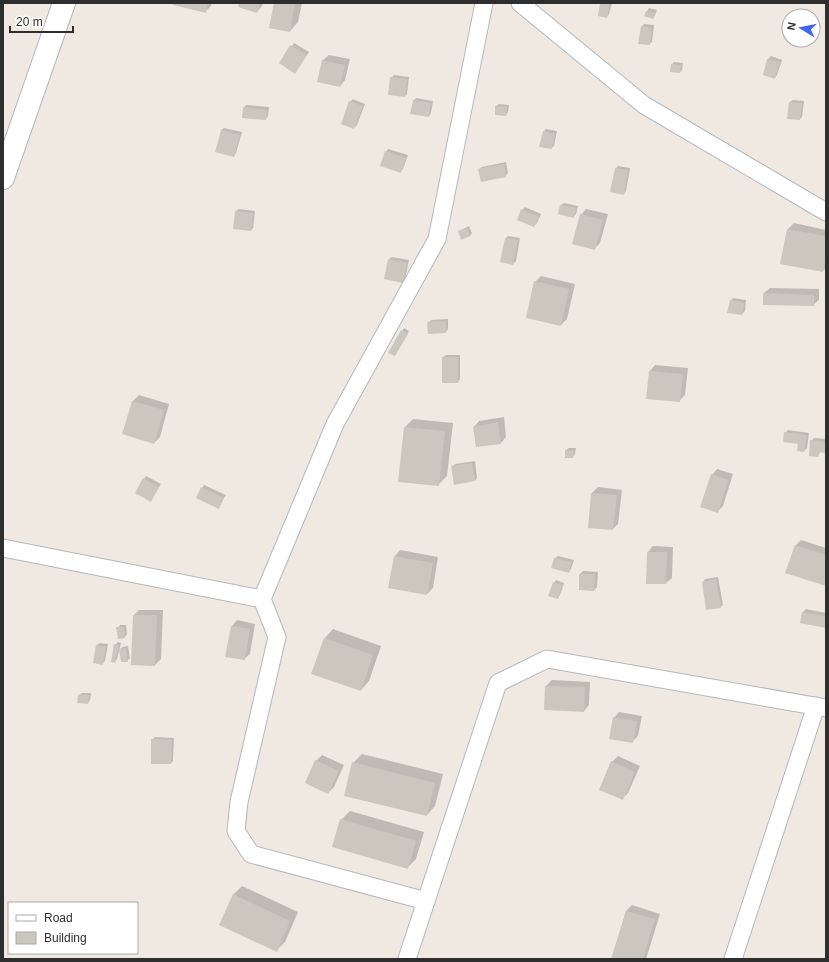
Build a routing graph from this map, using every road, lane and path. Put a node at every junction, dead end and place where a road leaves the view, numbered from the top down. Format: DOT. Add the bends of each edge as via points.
graph roads {
  1 [pos="64,3"];
  2 [pos="484,3"];
  3 [pos="520,3"];
  4 [pos="3,178"];
  5 [pos="826,212"];
  6 [pos="3,548"];
  7 [pos="262,599"];
  8 [pos="821,707"];
  9 [pos="426,901"];
  10 [pos="407,959"];
  11 [pos="733,959"];
  1 -- 4 [label="main road"];
  2 -- 7 [label="street" via="437,239 335,424"];
  3 -- 5 [label="street" via="644,105"];
  6 -- 7 [label="street"];
  7 -- 9 [label="street" via="277,637 238,802 236,831 252,854"];
  8 -- 9 [label="street" via="547,659 498,683"];
  8 -- 11 [label="street"];
  9 -- 10 [label="street"];
}
